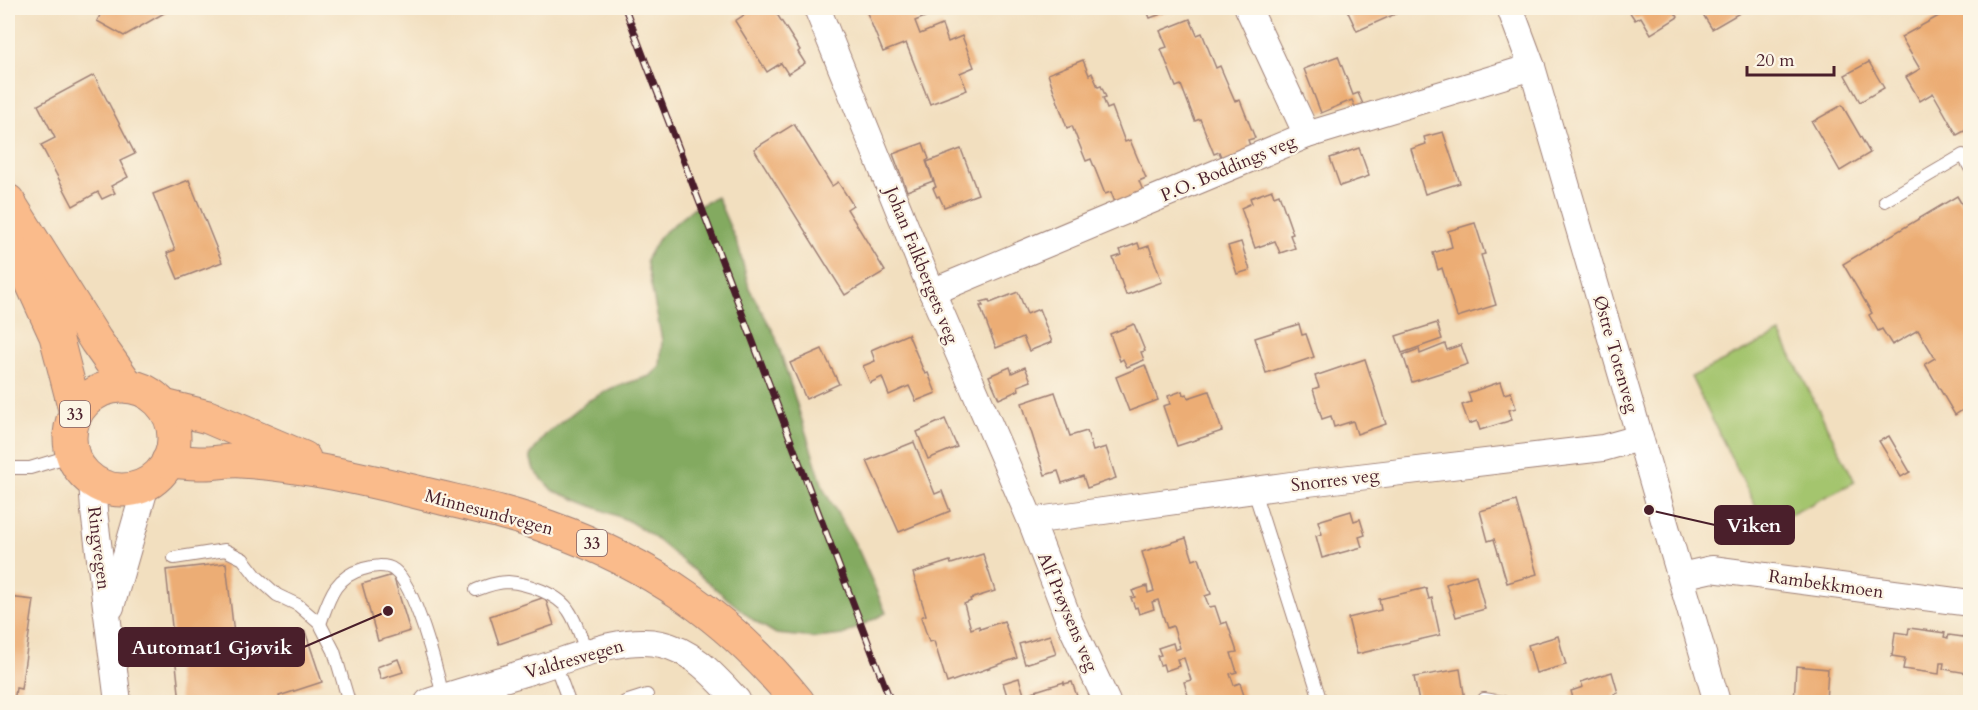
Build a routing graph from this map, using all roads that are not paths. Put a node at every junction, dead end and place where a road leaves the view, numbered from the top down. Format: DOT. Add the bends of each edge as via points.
graph roads {
  1 [pos="817,8"];
  2 [pos="1248,8"];
  3 [pos="1510,8"];
  4 [pos="1532,67"];
  5 [pos="1307,135"];
  6 [pos="1971,168"];
  7 [pos="8,201"];
  8 [pos="1885,201"];
  9 [pos="8,242"];
  10 [pos="932,292"];
  11 [pos="128,386"];
  12 [pos="164,406"];
  13 [pos="76,412"];
  14 [pos="1639,438"];
  15 [pos="168,461"];
  16 [pos="82,467"];
  17 [pos="8,468"];
  18 [pos="339,473"];
  19 [pos="146,485"];
  20 [pos="1254,491"];
  21 [pos="1031,522"];
  22 [pos="174,558"];
  23 [pos="1681,576"];
  24 [pos="476,590"];
  25 [pos="1971,603"];
  26 [pos="108,616"];
  27 [pos="320,624"];
  28 [pos="587,654"];
  29 [pos="555,664"];
  30 [pos="647,695"];
  31 [pos="1484,699"];
  32 [pos="436,700"];
  33 [pos="738,701"];
  34 [pos="117,702"];
  35 [pos="349,702"];
  36 [pos="569,702"];
  37 [pos="625,702"];
  38 [pos="798,702"];
  39 [pos="1107,702"];
  40 [pos="1321,702"];
  41 [pos="1503,702"];
  42 [pos="1717,702"];
  1 -- 10 [label="street, Johan Falkbergets veg"];
  2 -- 5 [label="street"];
  3 -- 4 [label="street, Østre Totenveg"];
  4 -- 5 [label="street, P.O. Boddings veg"];
  4 -- 14 [label="street, Østre Totenveg"];
  5 -- 10 [label="street, P.O. Boddings veg"];
  6 -- 8 [label="lane" via="1963,155"];
  7 -- 11 [label="main road"];
  9 -- 13 [label="main road, 33" via="56,336"];
  10 -- 21 [label="street, Johan Falkbergets veg"];
  11 -- 12 [label="main road, Minnesundvegen / 33" via="148,392"];
  11 -- 13 [label="main road, 33" via="98,391"];
  12 -- 15 [label="main road" via="175,436"];
  12 -- 18 [label="main road, Minnesundvegen / 33" via="208,417"];
  13 -- 16 [label="main road, 33" via="70,438"];
  14 -- 20 [label="street, Snorres veg" via="1603,448"];
  14 -- 23 [label="street, Østre Totenveg"];
  15 -- 18 [label="main road, Minnesundvegen / 33" via="240,461"];
  15 -- 19 [label="main road"];
  16 -- 17 [label="lane"];
  16 -- 19 [label="main road" via="113,489"];
  16 -- 26 [label="street, Ringvegen" via="94,511"];
  18 -- 38 [label="main road, Minnesundvegen / 33" via="546,526 632,562 709,613 744,643"];
  19 -- 26 [label="street, Ringvegen"];
  20 -- 21 [label="street, Snorres veg"];
  20 -- 40 [label="lane"];
  21 -- 39 [label="street, Alf Prøysens veg"];
  22 -- 27 [label="lane" via="225,550 243,559 277,595 298,605"];
  23 -- 25 [label="street, Rambekkmoen" via="1712,569"];
  23 -- 42 [label="street, Østre Totenveg"];
  24 -- 28 [label="lane" via="509,582 550,593 570,611"];
  26 -- 34 [label="street, Ringvegen"];
  27 -- 32 [label="lane" via="332,590 345,578 374,566 393,568 415,604 438,672"];
  27 -- 35 [label="lane" via="334,651"];
  28 -- 29 [label="street, Valdresvegen"];
  28 -- 33 [label="street, Valdresvegen" via="636,641 662,644 684,652 704,666"];
  29 -- 32 [label="street, Valdresvegen"];
  29 -- 36 [label="lane"];
  30 -- 37 [label="lane"];
  31 -- 41 [label="lane"];
}
